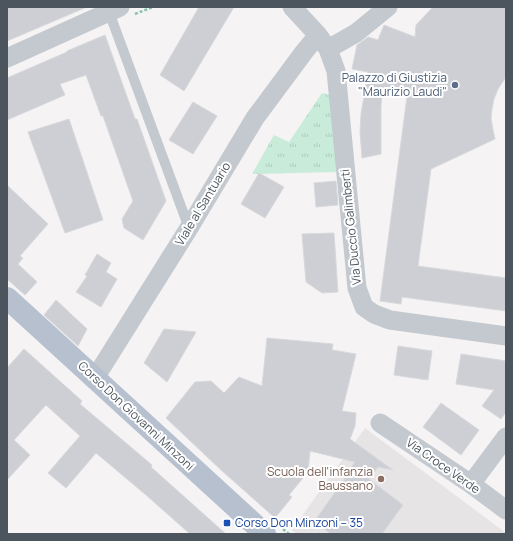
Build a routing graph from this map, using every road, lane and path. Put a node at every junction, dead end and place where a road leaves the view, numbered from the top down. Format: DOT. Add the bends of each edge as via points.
graph roads {
  1 [pos="292,7"];
  2 [pos="388,7"];
  3 [pos="114,9"];
  4 [pos="323,42"];
  5 [pos="7,58"];
  6 [pos="189,228"];
  7 [pos="7,298"];
  8 [pos="506,336"];
  9 [pos="95,378"];
  10 [pos="380,423"];
  11 [pos="506,437"];
  12 [pos="471,484"];
  13 [pos="506,510"];
  14 [pos="265,534"];
  1 -- 4 [label="street"];
  2 -- 4 [label="street" via="356,33"];
  3 -- 5 [label="street"];
  3 -- 6 [label="lane" via="171,182"];
  4 -- 6 [label="street, Viale al Santuario" via="304,52 255,118"];
  4 -- 8 [label="street, Via Duccio Galimberti" via="336,72 357,288 364,306 374,314 390,320"];
  6 -- 9 [label="street, Viale al Santuario"];
  7 -- 9 [label="main road, Corso Don Giovanni Minzoni"];
  9 -- 14 [label="main road, Corso Don Giovanni Minzoni"];
  10 -- 12 [label="street, Via Croce Verde"];
  11 -- 12 [label="street"];
  12 -- 13 [label="street, Via Croce Verde"];
}
